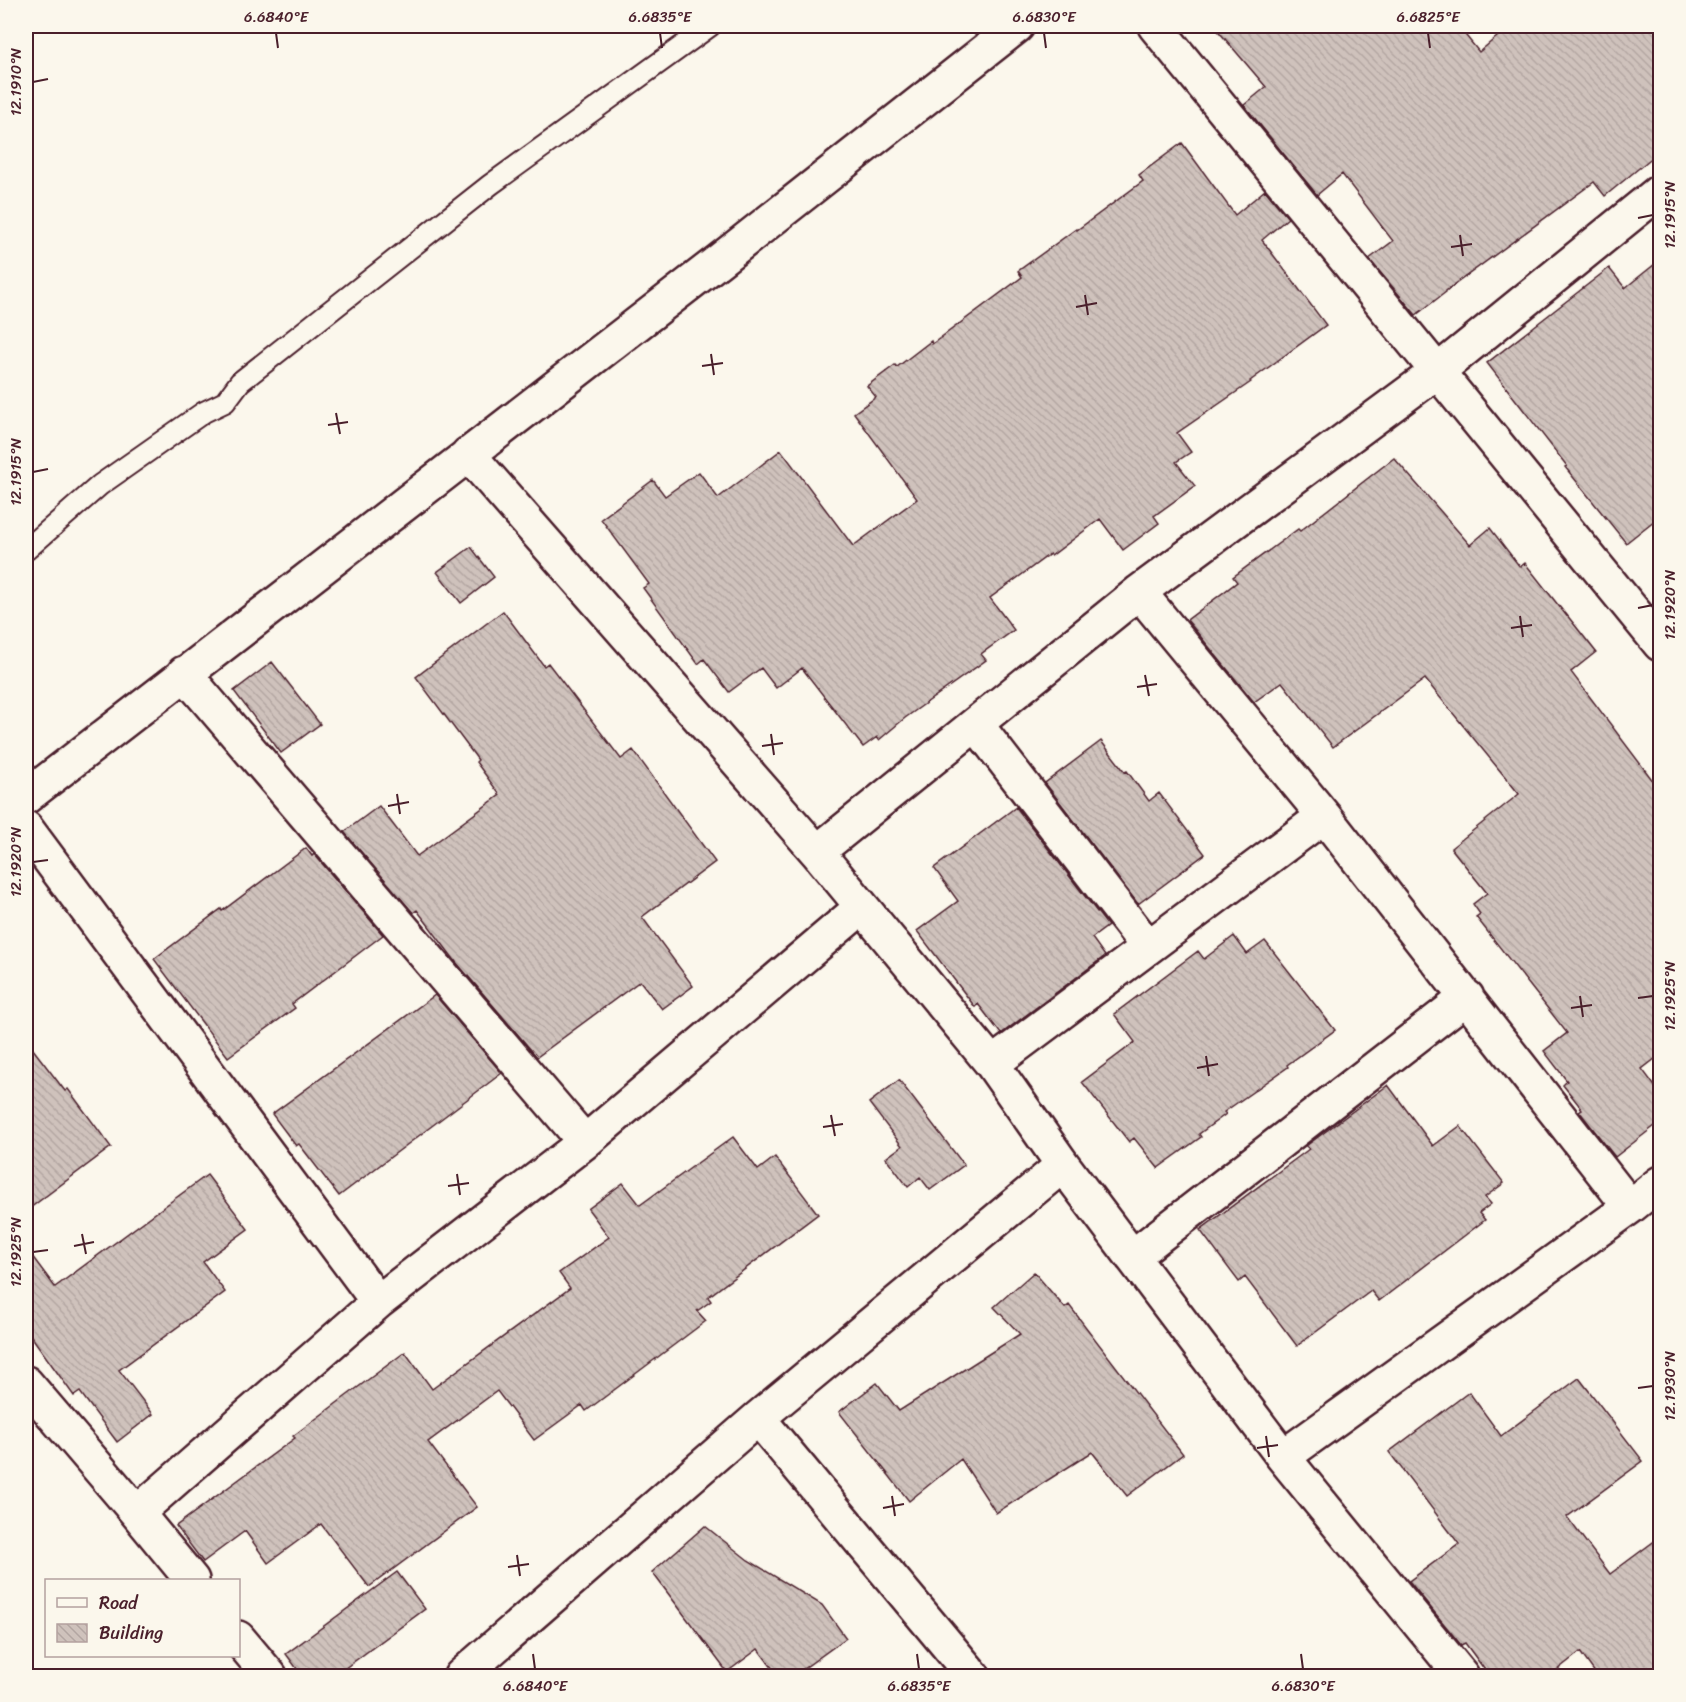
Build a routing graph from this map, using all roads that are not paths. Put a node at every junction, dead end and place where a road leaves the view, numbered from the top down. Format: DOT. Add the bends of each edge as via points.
graph roads {
  1 [pos="710,26"];
  2 [pos="1017,26"];
  3 [pos="1155,26"];
  4 [pos="1660,192"];
  5 [pos="1438,371"];
  6 [pos="468,454"];
  7 [pos="26,550"];
  8 [pos="1138,592"];
  9 [pos="1660,644"];
  10 [pos="184,673"];
  11 [pos="976,724"];
  12 [pos="26,797"];
  13 [pos="1324,816"];
  14 [pos="26,828"];
  15 [pos="816,852"];
  16 [pos="862,907"];
  17 [pos="1148,947"];
  18 [pos="1467,997"];
  19 [pos="992,1064"];
  20 [pos="585,1142"];
  21 [pos="1063,1165"];
  22 [pos="1660,1183"];
  23 [pos="1630,1207"];
  24 [pos="1132,1257"];
  25 [pos="378,1302"];
  26 [pos="26,1383"];
  27 [pos="758,1418"];
  28 [pos="1283,1457"];
  29 [pos="137,1513"];
  30 [pos="190,1579"];
  31 [pos="240,1640"];
  32 [pos="270,1677"];
  33 [pos="461,1677"];
  34 [pos="973,1677"];
  35 [pos="1462,1677"];
  1 -- 7 [label="lane" via="490,185 240,382 225,402 204,412 100,485"];
  2 -- 6 [label="street"];
  3 -- 5 [label="street"];
  4 -- 5 [label="street"];
  5 -- 8 [label="street"];
  5 -- 9 [label="street"];
  6 -- 10 [label="street"];
  6 -- 15 [label="street"];
  8 -- 11 [label="street"];
  8 -- 13 [label="street"];
  10 -- 12 [label="street"];
  10 -- 20 [label="street"];
  11 -- 15 [label="street"];
  11 -- 17 [label="street"];
  13 -- 17 [label="street"];
  13 -- 18 [label="street"];
  14 -- 25 [label="street"];
  15 -- 16 [label="street"];
  16 -- 19 [label="street"];
  16 -- 20 [label="street"];
  17 -- 19 [label="street"];
  18 -- 23 [label="street"];
  18 -- 24 [label="street"];
  19 -- 21 [label="street"];
  20 -- 25 [label="street"];
  21 -- 24 [label="street"];
  21 -- 27 [label="street"];
  22 -- 23 [label="street"];
  23 -- 28 [label="street"];
  24 -- 28 [label="street"];
  25 -- 29 [label="street"];
  26 -- 29 [label="street"];
  27 -- 33 [label="street"];
  27 -- 34 [label="street"];
  28 -- 35 [label="street"];
  29 -- 30 [label="street"];
  31 -- 32 [label="street"];
}
